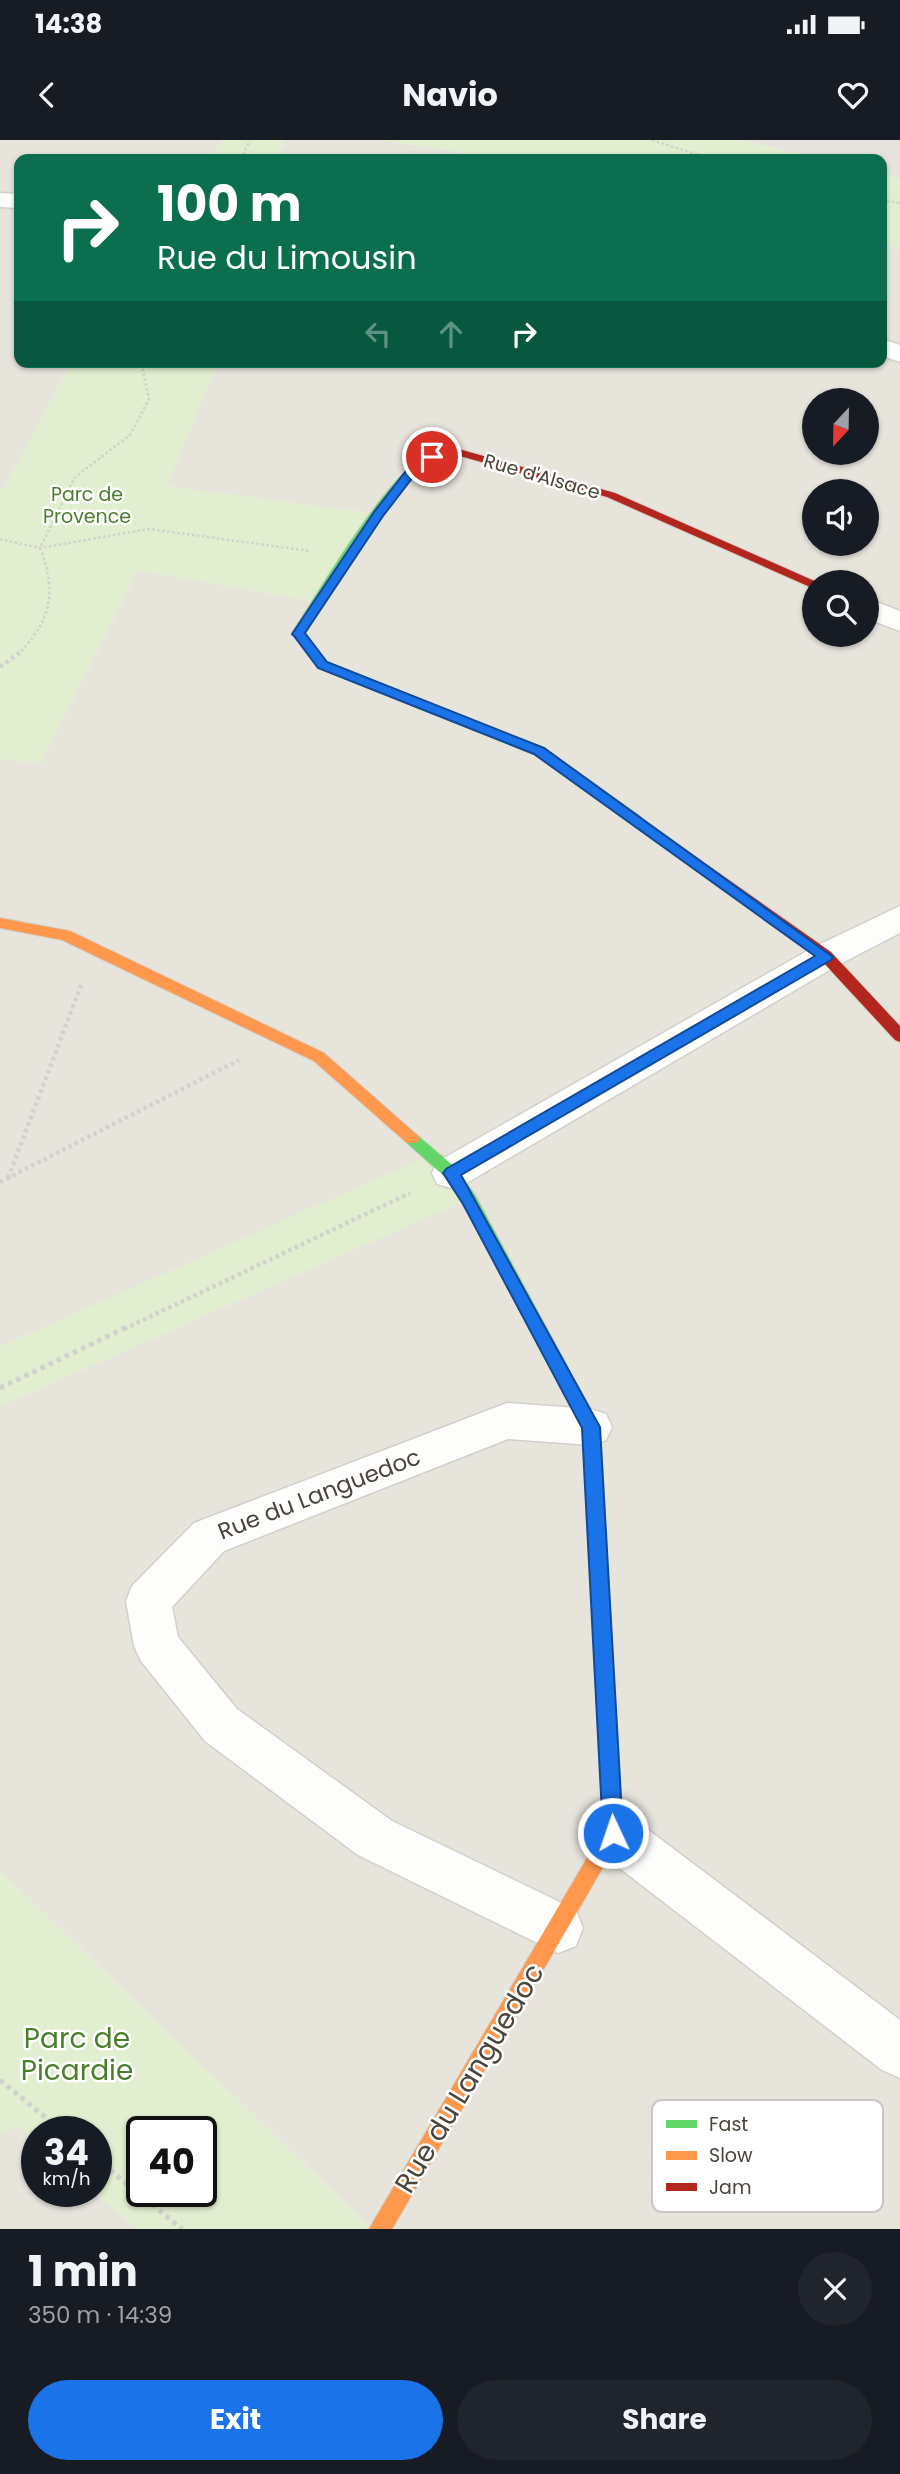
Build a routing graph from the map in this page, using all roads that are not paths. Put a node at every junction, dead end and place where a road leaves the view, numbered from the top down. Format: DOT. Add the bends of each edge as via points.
graph roads {
  1 [pos="802,579"];
  2 [pos="879,613"];
  3 [pos="900,622"];
  4 [pos="900,918"];
  5 [pos="0,923"];
  6 [pos="825,957"];
  7 [pos="900,1036"];
  8 [pos="451,1173"];
  9 [pos="591,1427"];
  10 [pos="613,1833"];
  11 [pos="558,1928"];
  12 [pos="900,2052"];
  13 [pos="380,2229"];
  1 -- 6 [label="street, Rue d'Alsace" via="611,495 448,449 416,466 298,634 323,665 539,751"];
  2 -- 3 [label="street"];
  4 -- 6 [label="street"];
  5 -- 8 [label="street" via="65,935 319,1057"];
  6 -- 7 [label="street"];
  6 -- 8 [label="street"];
  8 -- 9 [label="street"];
  9 -- 10 [label="street"];
  9 -- 11 [label="street, Rue du Languedoc" via="506,1421 209,1537 148,1601 157,1646 221,1725 375,1838"];
  10 -- 11 [label="street, Rue du Languedoc"];
  10 -- 12 [label="street"];
  11 -- 13 [label="street, Rue du Languedoc"];
}
